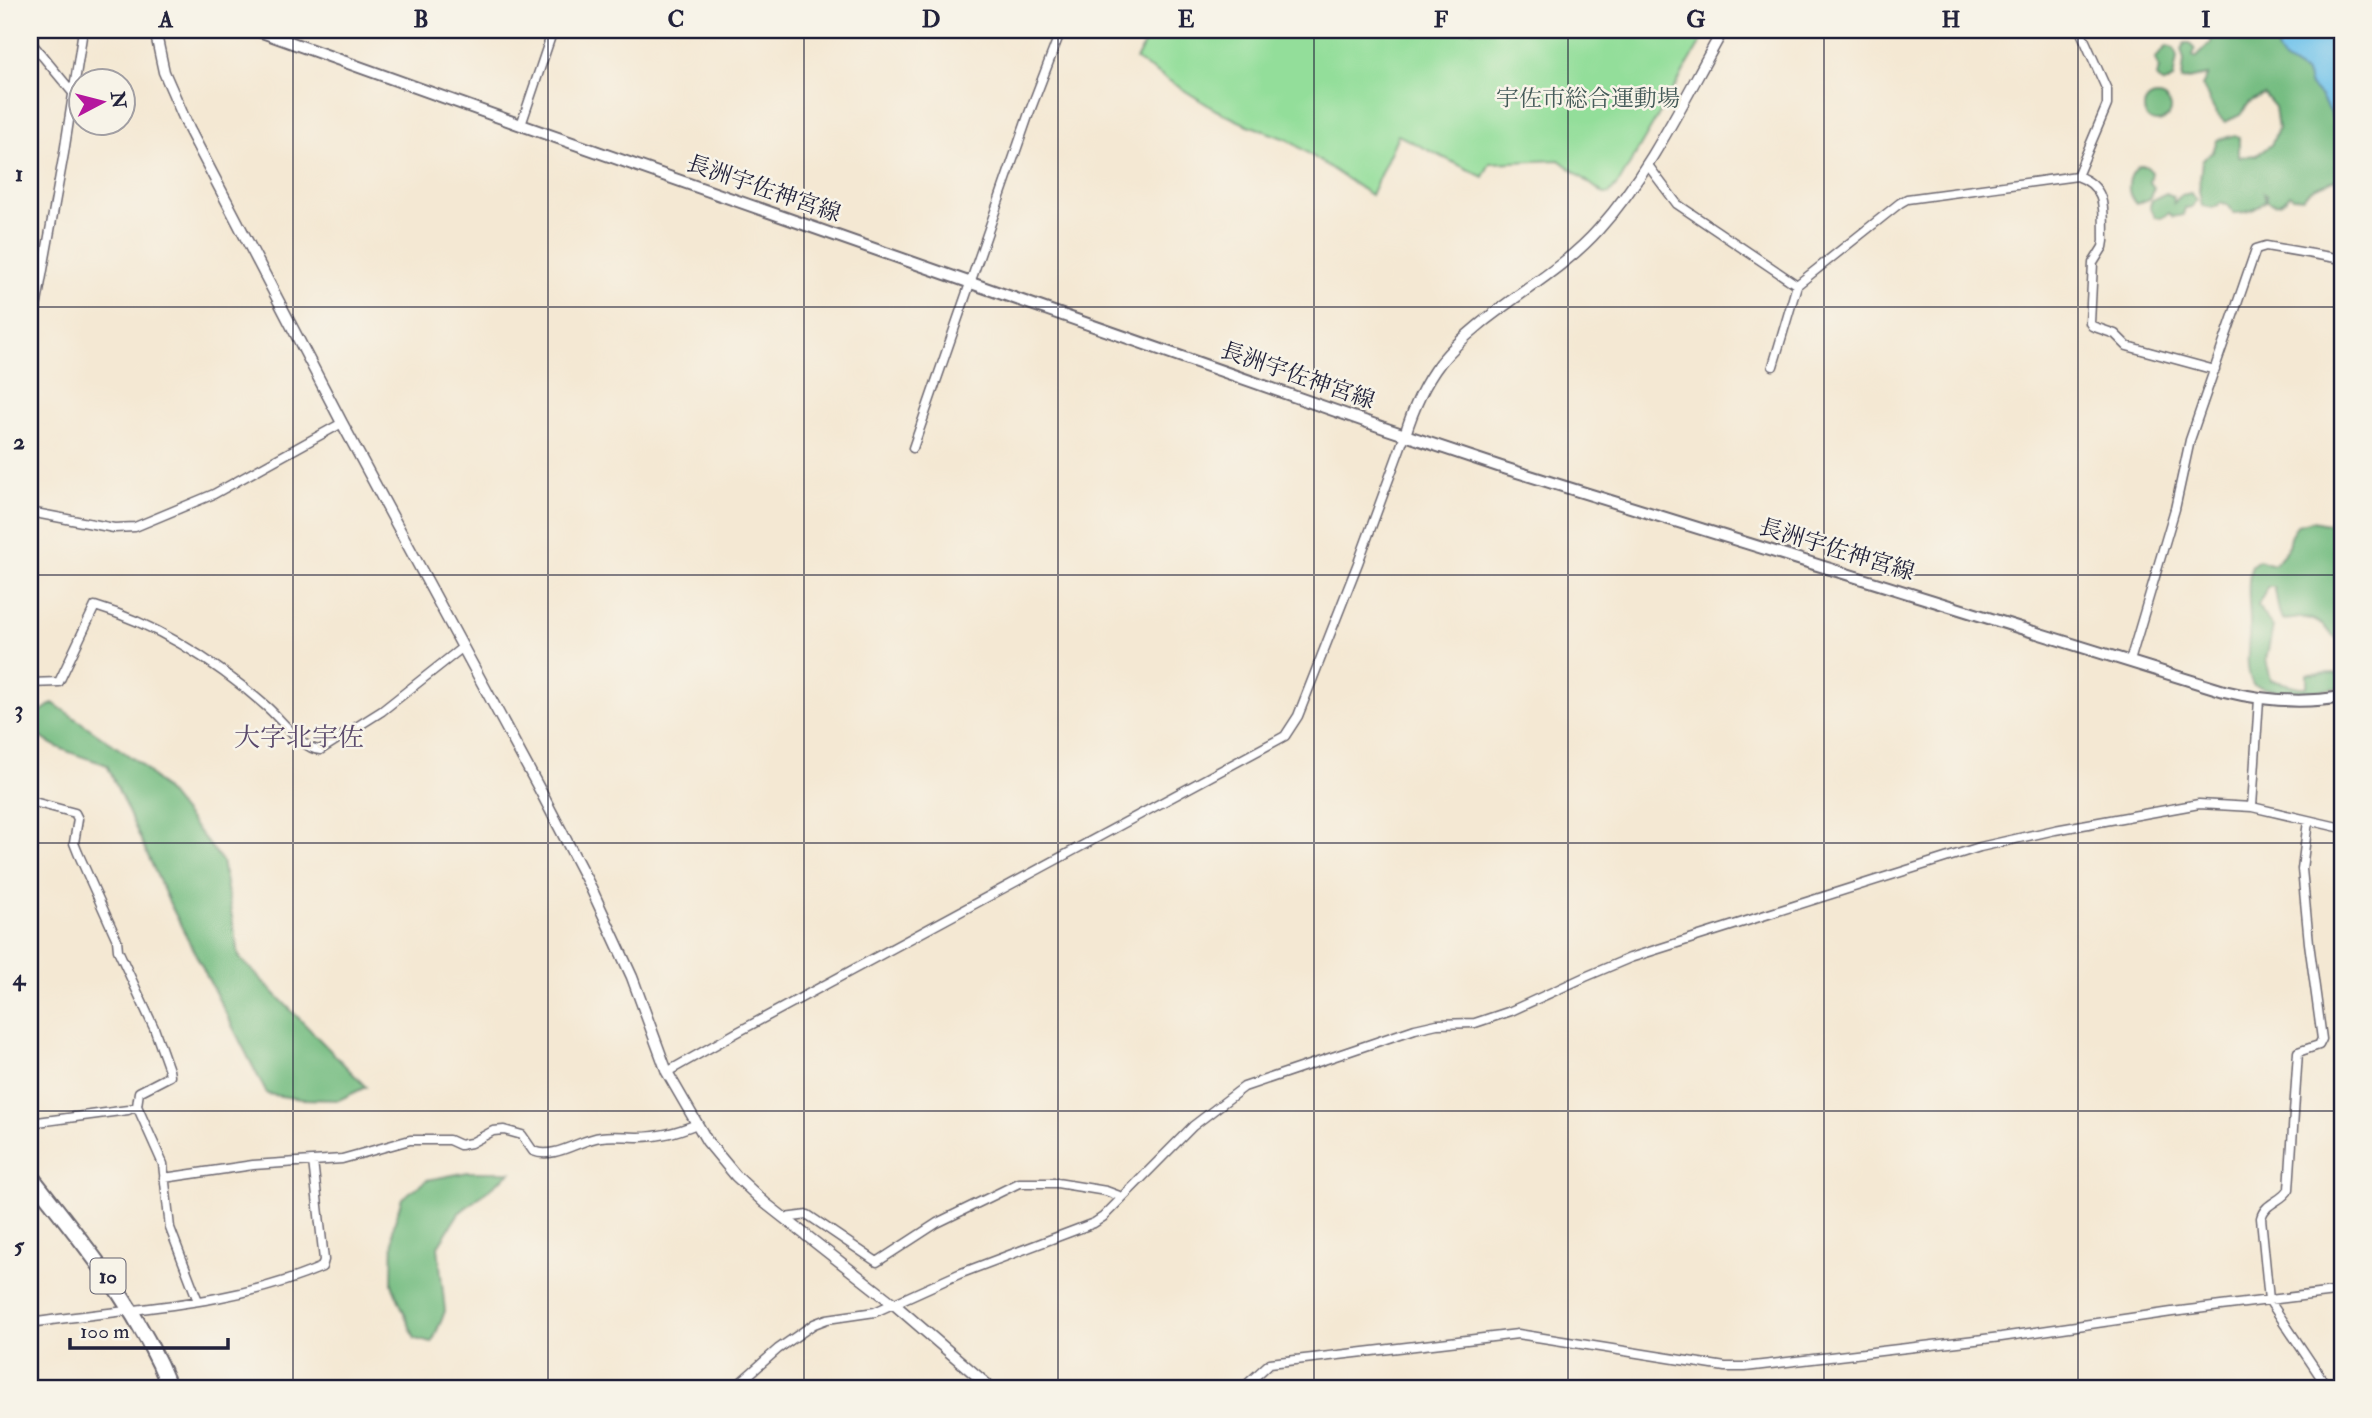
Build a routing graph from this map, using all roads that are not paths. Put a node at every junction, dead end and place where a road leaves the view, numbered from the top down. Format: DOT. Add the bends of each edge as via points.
graph roads {
  1 [pos="83,30"];
  2 [pos="155,30"];
  3 [pos="256,30"];
  4 [pos="553,30"];
  5 [pos="1061,30"];
  6 [pos="1723,30"];
  7 [pos="2080,30"];
  8 [pos="30,41"];
  9 [pos="77,66"];
  10 [pos="66,84"];
  11 [pos="521,125"];
  12 [pos="66,134"];
  13 [pos="1647,164"];
  14 [pos="2077,176"];
  15 [pos="2342,259"];
  16 [pos="971,283"];
  17 [pos="1797,285"];
  18 [pos="30,342"];
  19 [pos="1773,366"];
  20 [pos="2215,369"];
  21 [pos="342,423"];
  22 [pos="1405,435"];
  23 [pos="913,447"];
  24 [pos="30,512"];
  25 [pos="463,647"];
  26 [pos="2130,661"];
  27 [pos="30,683"];
  28 [pos="2342,697"];
  29 [pos="2259,699"];
  30 [pos="30,801"];
  31 [pos="2252,807"];
  32 [pos="2308,821"];
  33 [pos="2342,828"];
  34 [pos="667,1072"];
  35 [pos="137,1105"];
  36 [pos="30,1123"];
  37 [pos="697,1124"];
  38 [pos="313,1161"];
  39 [pos="30,1175"];
  40 [pos="164,1178"];
  41 [pos="1122,1197"];
  42 [pos="783,1218"];
  43 [pos="2342,1291"];
  44 [pos="2269,1300"];
  45 [pos="198,1301"];
  46 [pos="895,1305"];
  47 [pos="132,1311"];
  48 [pos="30,1324"];
  49 [pos="170,1388"];
  50 [pos="734,1388"];
  51 [pos="990,1388"];
  52 [pos="1242,1388"];
  53 [pos="2328,1388"];
  1 -- 9 [label="street"];
  2 -- 21 [label="street" via="174,99"];
  3 -- 11 [label="main road, 長洲宇佐神宮線"];
  4 -- 11 [label="street"];
  5 -- 16 [label="street"];
  6 -- 13 [label="street"];
  7 -- 14 [label="street" via="2108,97"];
  8 -- 10 [label="street"];
  11 -- 16 [label="main road, 長洲宇佐神宮線"];
  12 -- 18 [label="street"];
  13 -- 17 [label="street" via="1677,204"];
  13 -- 22 [label="street" via="1586,243 1449,354 1419,397"];
  14 -- 17 [label="street" via="1907,199"];
  14 -- 20 [label="street" via="2097,187 2102,200 2104,241 2092,263 2091,324 2115,334 2127,346"];
  15 -- 20 [label="street" via="2266,246 2256,249"];
  16 -- 22 [label="main road, 長洲宇佐神宮線"];
  16 -- 23 [label="street"];
  17 -- 19 [label="street"];
  20 -- 26 [label="street" via="2190,440 2175,509"];
  21 -- 24 [label="street" via="214,494 135,527 114,528"];
  21 -- 25 [label="street"];
  22 -- 26 [label="main road, 長洲宇佐神宮線"];
  22 -- 34 [label="street" via="1298,716 1285,736"];
  25 -- 27 [label="street" via="382,711 320,750 310,748 266,706 164,633 95,606 59,682"];
  25 -- 34 [label="street" via="618,942"];
  26 -- 29 [label="main road, 長洲宇佐神宮線"];
  28 -- 29 [label="main road, 長洲宇佐神宮線"];
  29 -- 31 [label="street"];
  30 -- 35 [label="street" via="75,813 74,843 154,1028 170,1076 139,1093"];
  31 -- 32 [label="street"];
  31 -- 41 [label="street" via="2188,805 1990,845 1630,958 1475,1023 1415,1029 1285,1072 1244,1087 1206,1114"];
  32 -- 33 [label="street"];
  32 -- 44 [label="street" via="2303,879 2322,1039 2319,1045 2298,1052 2289,1189 2262,1214"];
  34 -- 37 [label="street"];
  35 -- 36 [label="street"];
  35 -- 40 [label="street" via="161,1156"];
  37 -- 38 [label="street" via="674,1134 600,1137 543,1153 533,1151 522,1135 504,1130 471,1143 410,1140 342,1159"];
  37 -- 42 [label="street" via="736,1176"];
  38 -- 40 [label="street"];
  38 -- 45 [label="street" via="322,1267 274,1285"];
  39 -- 47 [label="highway, 10"];
  40 -- 45 [label="street" via="170,1228"];
  41 -- 42 [label="street" via="1057,1183 1020,1184 960,1210 877,1262 808,1215"];
  41 -- 46 [label="street" via="1087,1227 959,1274"];
  42 -- 46 [label="street"];
  43 -- 44 [label="street"];
  44 -- 52 [label="street" via="1745,1367 1518,1334 1270,1363"];
  44 -- 53 [label="street"];
  45 -- 47 [label="street"];
  46 -- 50 [label="street" via="827,1319 801,1330"];
  46 -- 51 [label="street"];
  47 -- 48 [label="street"];
  47 -- 49 [label="highway, 10"];
}
